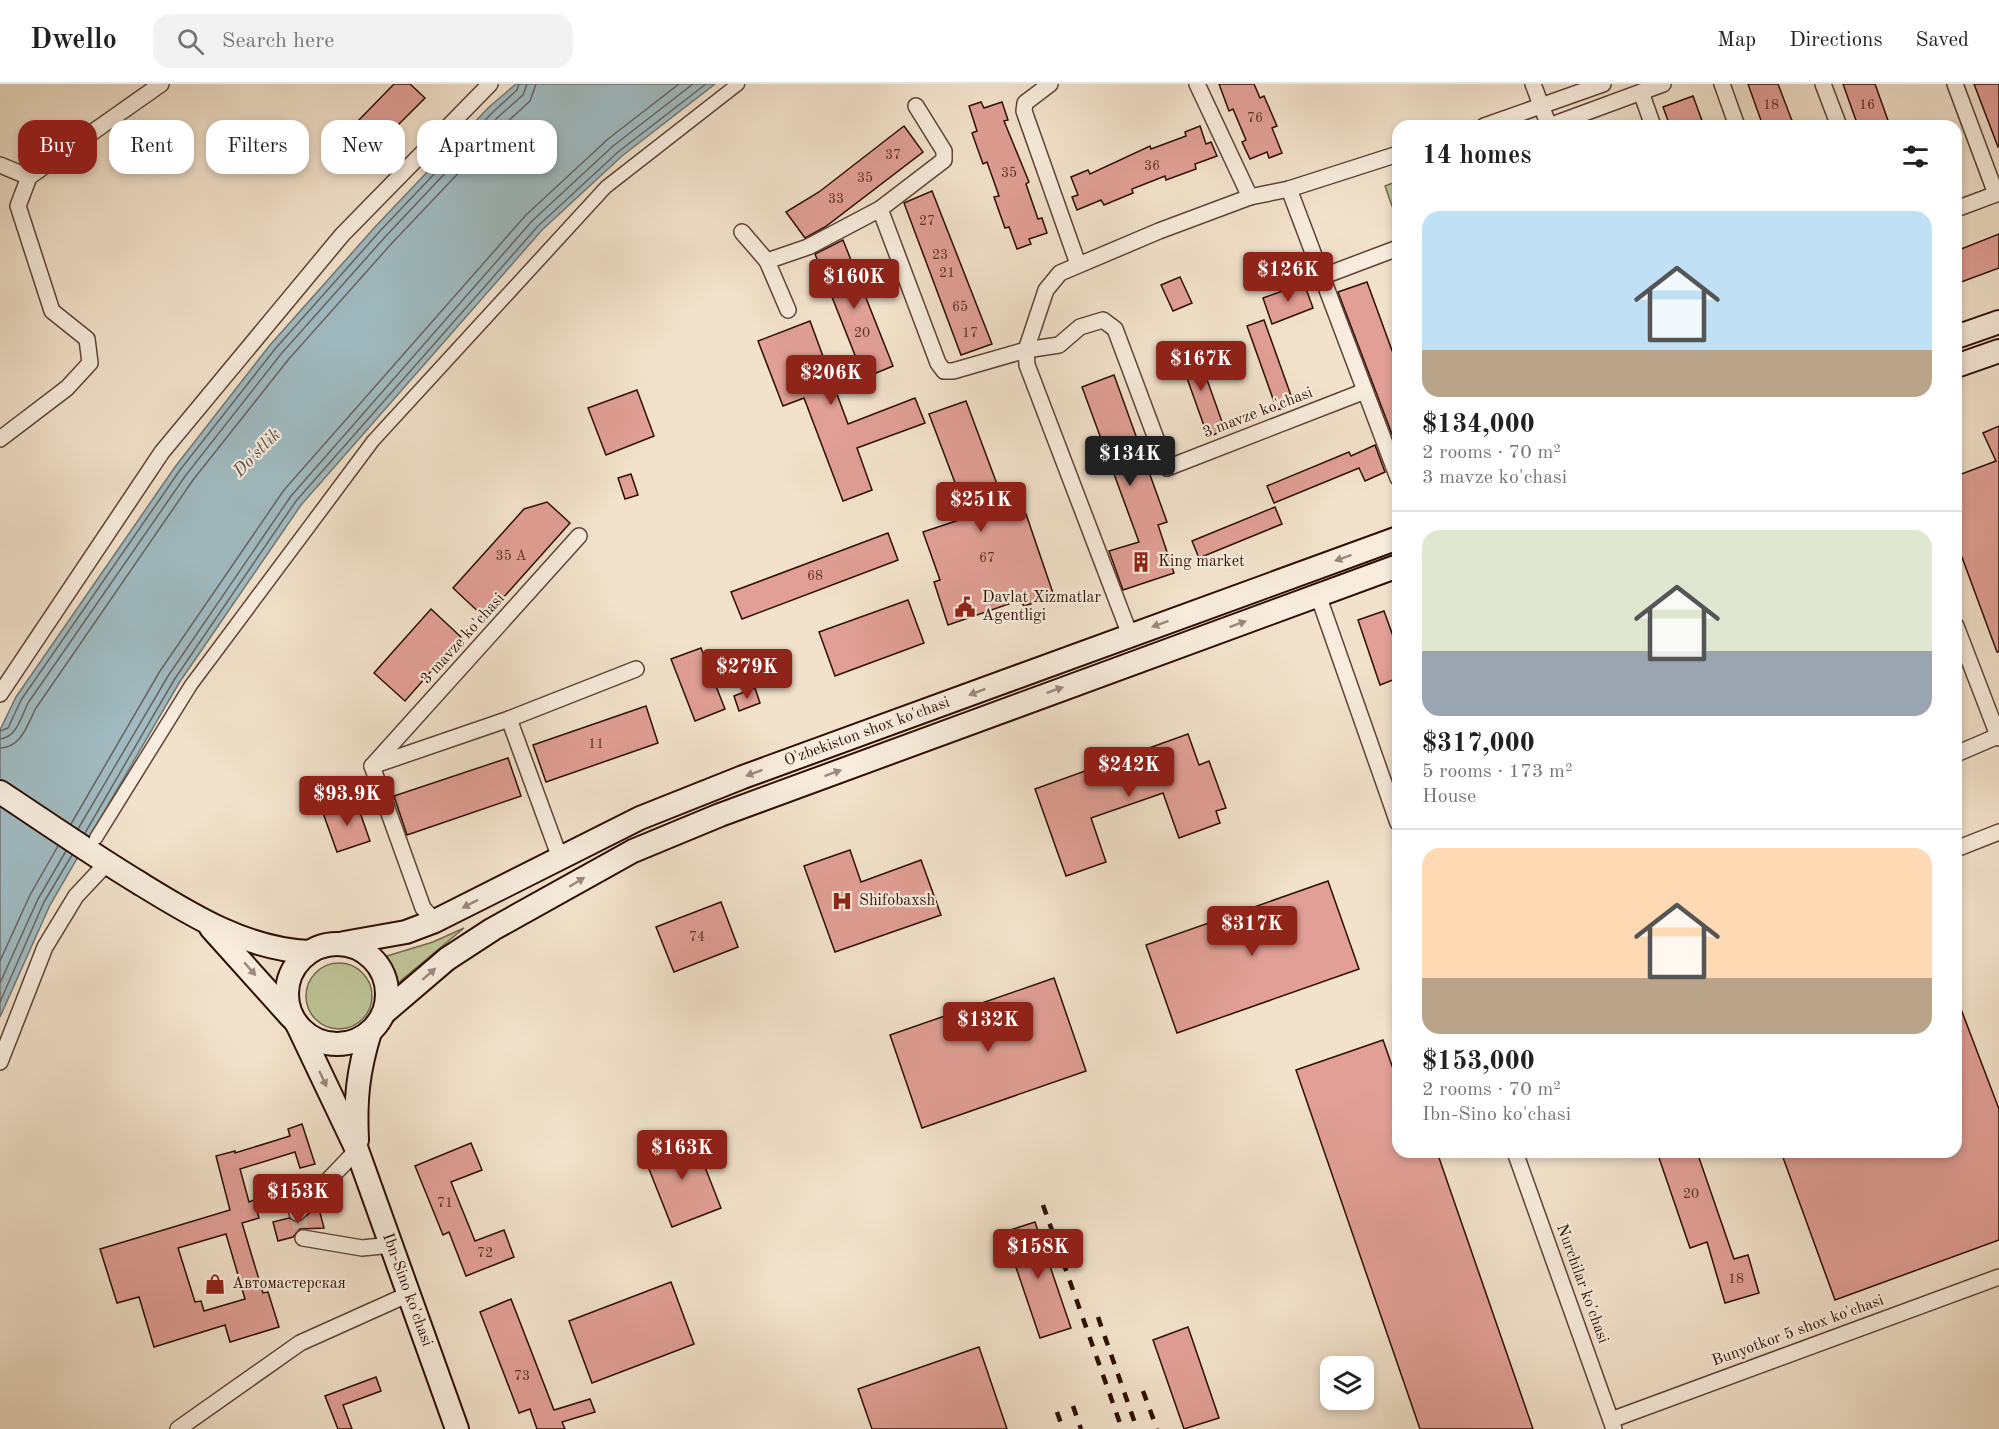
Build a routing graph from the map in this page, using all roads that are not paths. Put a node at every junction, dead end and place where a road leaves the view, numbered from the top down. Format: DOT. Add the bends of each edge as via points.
graph roads {
  1 [pos="161,84"];
  2 [pos="490,84"];
  3 [pos="738,84"];
  4 [pos="1050,84"];
  5 [pos="1197,84"];
  6 [pos="1533,84"];
  7 [pos="1603,84"];
  8 [pos="1663,84"];
  9 [pos="1722,84"];
  10 [pos="1823,84"];
  11 [pos="1955,84"];
  12 [pos="1641,92"];
  13 [pos="916,105"];
  14 [pos="1542,107"];
  15 [pos="1502,120"];
  16 [pos="1547,120"];
  17 [pos="1565,120"];
  18 [pos="1651,120"];
  19 [pos="1735,120"];
  20 [pos="1837,120"];
  21 [pos="1392,156"];
  22 [pos="0,165"];
  23 [pos="28,177"];
  24 [pos="1289,189"];
  25 [pos="1997,194"];
  26 [pos="1250,197"];
  27 [pos="1962,207"];
  28 [pos="880,209"];
  29 [pos="742,232"];
  30 [pos="1392,250"];
  31 [pos="767,261"];
  32 [pos="1078,264"];
  33 [pos="1321,277"];
  34 [pos="788,310"];
  35 [pos="1999,322"];
  36 [pos="1962,335"];
  37 [pos="1026,350"];
  38 [pos="1999,351"];
  39 [pos="1962,364"];
  40 [pos="1365,391"];
  41 [pos="0,439"];
  42 [pos="1392,462"];
  43 [pos="579,536"];
  44 [pos="1392,540"];
  45 [pos="1392,568"];
  46 [pos="1318,595"];
  47 [pos="1130,635"];
  48 [pos="1962,641"];
  49 [pos="636,669"];
  50 [pos="0,694"];
  51 [pos="509,719"];
  52 [pos="1999,737"];
  53 [pos="1962,752"];
  54 [pos="372,766"];
  55 [pos="0,792"];
  56 [pos="1392,806"];
  57 [pos="1999,832"];
  58 [pos="1962,847"];
  59 [pos="101,853"];
  60 [pos="560,858"];
  61 [pos="435,921"];
  62 [pos="210,926"];
  63 [pos="344,943"];
  64 [pos="309,952"];
  65 [pos="384,1012"];
  66 [pos="296,1022"];
  67 [pos="370,1032"];
  68 [pos="0,1062"];
  69 [pos="357,1150"];
  70 [pos="1517,1158"];
  71 [pos="297,1212"];
  72 [pos="303,1238"];
  73 [pos="392,1245"];
  74 [pos="1999,1277"];
  75 [pos="409,1294"];
  76 [pos="1613,1424"];
  77 [pos="178,1429"];
  78 [pos="457,1429"];
  1 -- 23 [label="street"];
  2 -- 50 [label="street" via="342,235 162,452"];
  3 -- 59 [label="street" via="606,187 373,441 192,685"];
  4 -- 32 [label="street" via="1025,103 1024,111"];
  5 -- 26 [label="street"];
  6 -- 14 [label="street"];
  7 -- 14 [label="street"];
  8 -- 12 [label="street"];
  9 -- 19 [label="street"];
  10 -- 20 [label="street"];
  11 -- 25 [label="street"];
  12 -- 17 [label="street"];
  12 -- 18 [label="street"];
  13 -- 28 [label="street" via="944,152 944,160"];
  14 -- 15 [label="street"];
  14 -- 16 [label="street"];
  21 -- 24 [label="street"];
  22 -- 23 [label="street"];
  23 -- 41 [label="street" via="18,206 52,311 87,339 90,363 67,388"];
  24 -- 26 [label="street"];
  24 -- 33 [label="street"];
  25 -- 27 [label="street"];
  26 -- 32 [label="street"];
  28 -- 31 [label="street" via="808,247"];
  28 -- 37 [label="street, 3 mavze ko'chasi" via="940,368 953,371"];
  29 -- 31 [label="street"];
  30 -- 33 [label="street"];
  31 -- 34 [label="street"];
  32 -- 37 [label="street" via="1050,283"];
  33 -- 40 [label="street"];
  35 -- 36 [label="main road"];
  37 -- 40 [label="street, 3 mavze ko'chasi" via="1059,345 1080,327 1103,320 1115,329 1167,468"];
  37 -- 47 [label="street" via="1029,373"];
  38 -- 39 [label="main road"];
  40 -- 42 [label="street"];
  43 -- 54 [label="street, 3 mavze ko'chasi"];
  44 -- 47 [label="main road, O'zbekiston shox ko'chasi, one-way"];
  45 -- 46 [label="main road, O'zbekiston shox ko'chasi"];
  46 -- 56 [label="street"];
  65 -- 46 [label="main road, O'zbekiston shox ko'chasi, one-way" via="447,958 633,851 720,815"];
  47 -- 60 [label="main road, O'zbekiston shox ko'chasi, one-way" via="743,777 640,818"];
  48 -- 52 [label="street"];
  49 -- 51 [label="street"];
  51 -- 54 [label="street"];
  51 -- 60 [label="street"];
  52 -- 53 [label="street"];
  54 -- 61 [label="street" via="423,908"];
  55 -- 59 [label="main road"];
  57 -- 58 [label="street"];
  59 -- 62 [label="main road"];
  59 -- 68 [label="street" via="45,947"];
  60 -- 61 [label="main road, O'zbekiston shox ko'chasi, one-way"];
  61 -- 63 [label="main road, O'zbekiston shox ko'chasi" via="406,932"];
  62 -- 64 [label="main road" via="271,946"];
  62 -- 66 [label="main road, one-way"];
  63 -- 64 [label="main road" via="326,944"];
  63 -- 65 [label="main road" via="361,949 376,961 385,976 388,994"];
  64 -- 66 [label="main road" via="296,965 288,982 287,1001"];
  65 -- 67 [label="main road"];
  66 -- 67 [label="main road" via="310,1036 333,1044 357,1040"];
  66 -- 69 [label="main road, one-way"];
  67 -- 69 [label="main road" via="355,1098"];
  69 -- 71 [label="street"];
  69 -- 73 [label="main road, Ibn-Sino ko'chasi"];
  70 -- 76 [label="street, Nurchilar ko'chasi"];
  72 -- 73 [label="street" via="362,1248"];
  73 -- 75 [label="main road, Ibn-Sino ko'chasi"];
  74 -- 76 [label="street, Bunyotkor 5 shox ko'chasi"];
  75 -- 77 [label="street" via="300,1343"];
  75 -- 78 [label="main road, Ibn-Sino ko'chasi"];
}
